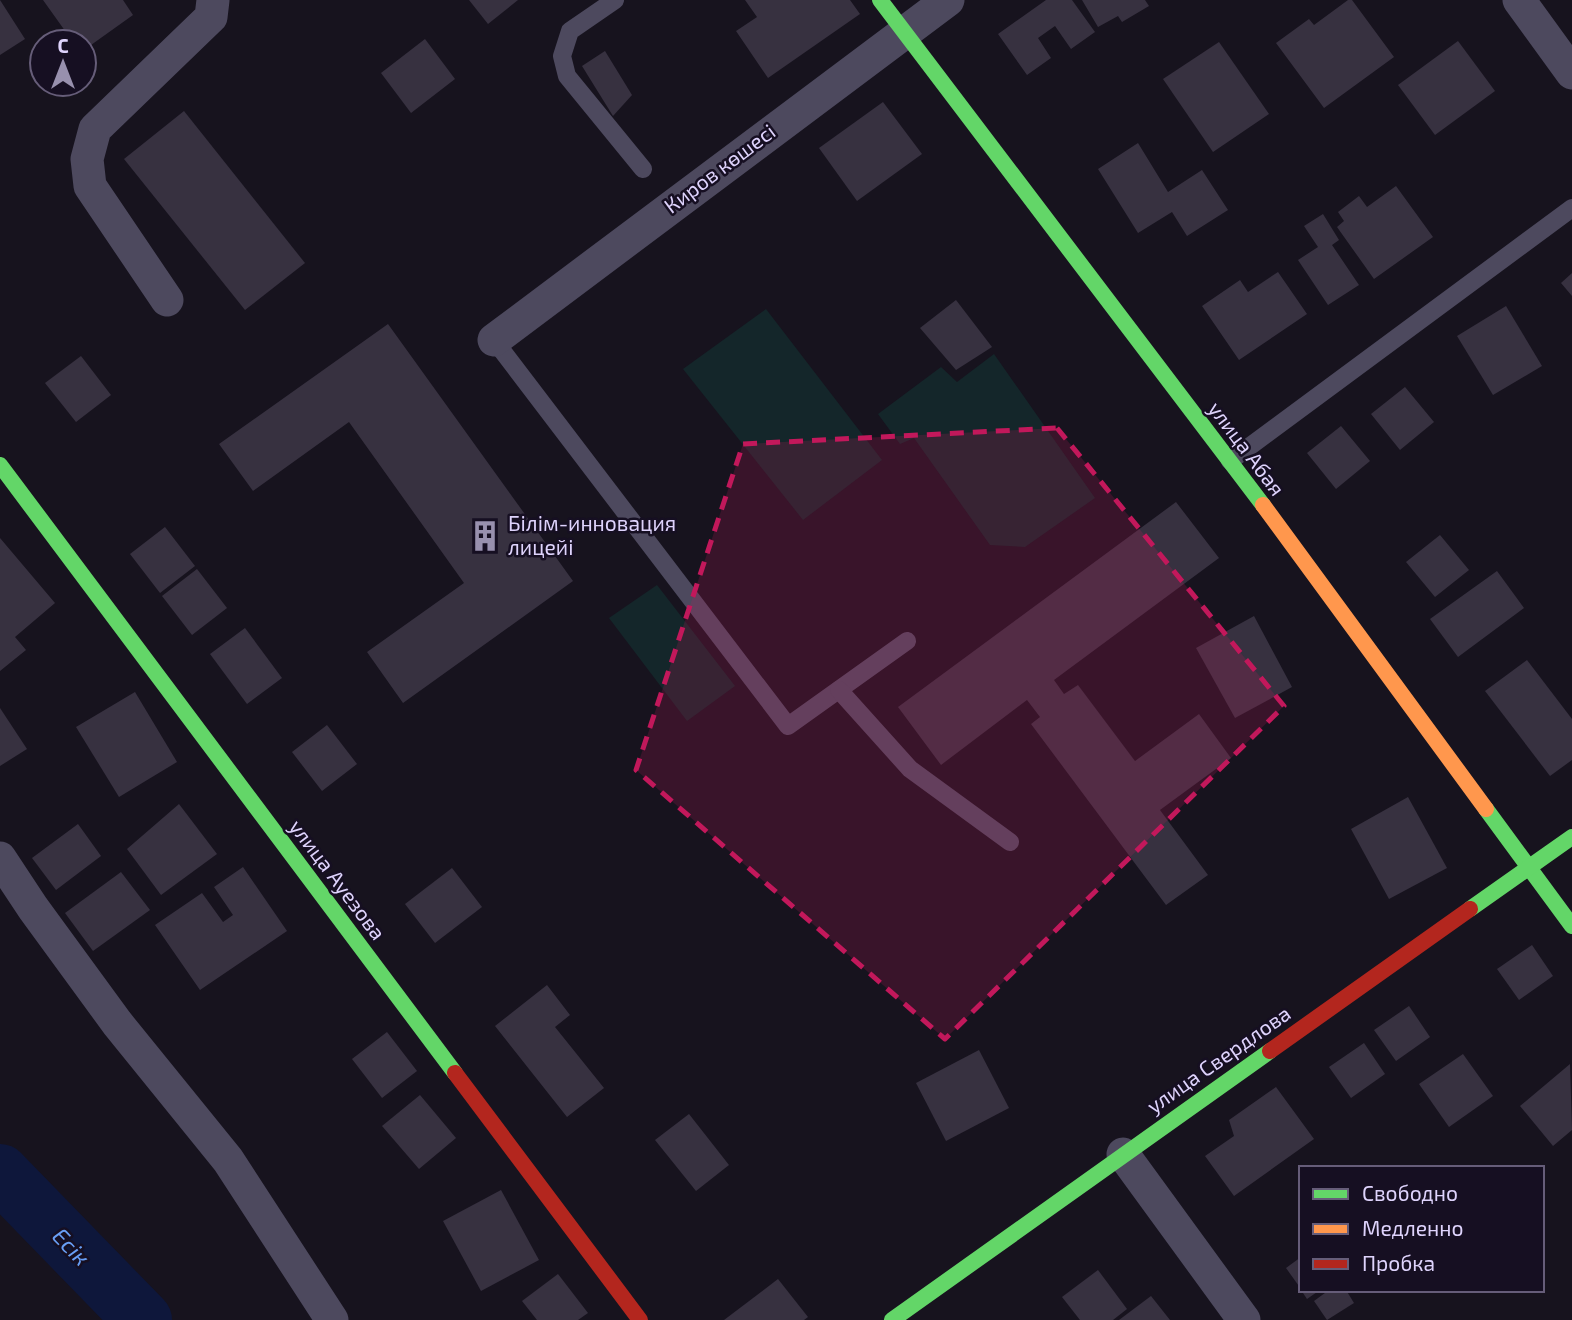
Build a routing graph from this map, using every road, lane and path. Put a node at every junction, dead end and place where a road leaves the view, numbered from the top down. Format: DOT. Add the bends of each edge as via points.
graph roads {
  1 [pos="213,0"];
  2 [pos="615,0"];
  3 [pos="880,0"];
  4 [pos="948,0"];
  5 [pos="1519,0"];
  6 [pos="903,31"];
  7 [pos="1572,73"];
  8 [pos="643,169"];
  9 [pos="1572,208"];
  10 [pos="167,300"];
  11 [pos="494,340"];
  12 [pos="1230,461"];
  13 [pos="0,465"];
  14 [pos="907,641"];
  15 [pos="839,690"];
  16 [pos="1572,837"];
  17 [pos="1010,842"];
  18 [pos="0,858"];
  19 [pos="1528,867"];
  20 [pos="1572,926"];
  21 [pos="1123,1154"];
  22 [pos="332,1320"];
  23 [pos="639,1320"];
  24 [pos="892,1320"];
  25 [pos="1244,1320"];
  1 -- 10 [label="street" via="211,17 95,129 87,159 90,186"];
  2 -- 8 [label="lane" via="570,31 562,56 567,76"];
  3 -- 6 [label="street, улица Абая"];
  4 -- 6 [label="street, Киров көшесі"];
  5 -- 7 [label="street"];
  6 -- 11 [label="street, Киров көшесі"];
  6 -- 12 [label="street, улица Абая"];
  9 -- 12 [label="lane"];
  11 -- 15 [label="lane" via="788,726"];
  12 -- 19 [label="street, улица Абая"];
  13 -- 23 [label="street, улица Ауезова"];
  14 -- 15 [label="lane"];
  15 -- 17 [label="lane" via="910,769"];
  16 -- 19 [label="street, улица Свердлова"];
  18 -- 22 [label="street" via="117,1023 228,1160"];
  19 -- 20 [label="street, улица Абая"];
  19 -- 21 [label="street, улица Свердлова"];
  21 -- 24 [label="street, улица Свердлова"];
  21 -- 25 [label="street"];
}
